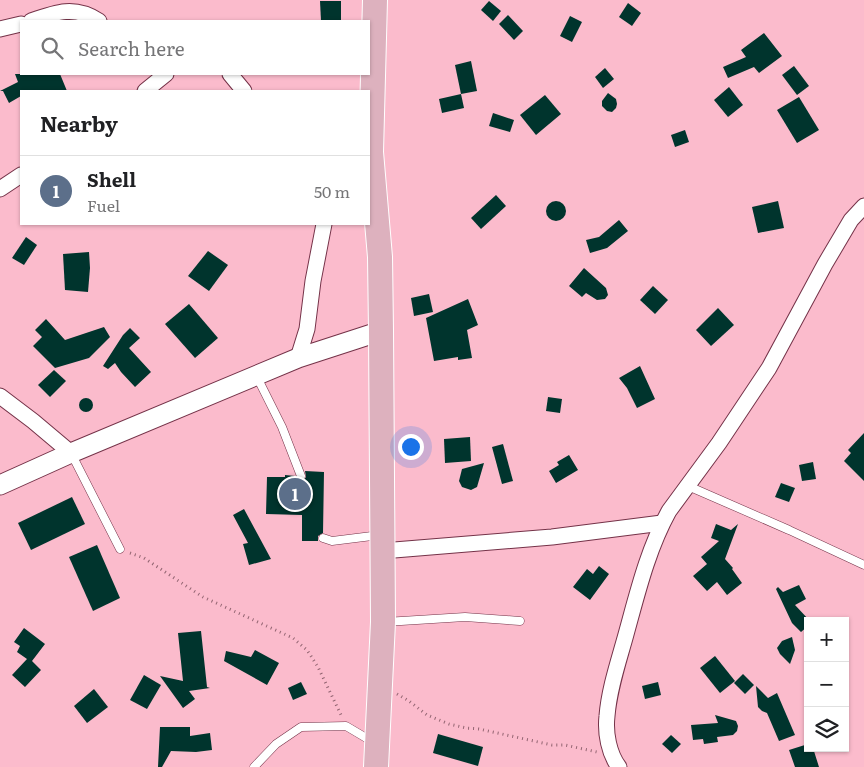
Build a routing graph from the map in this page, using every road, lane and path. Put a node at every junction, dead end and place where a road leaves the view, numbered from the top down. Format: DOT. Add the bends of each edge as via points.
graph roads {
  1 [pos="64,0"];
  2 [pos="375,0"];
  3 [pos="76,11"];
  4 [pos="34,20"];
  5 [pos="97,20"];
  6 [pos="20,24"];
  7 [pos="0,29"];
  8 [pos="165,75"];
  9 [pos="231,75"];
  10 [pos="146,90"];
  11 [pos="243,90"];
  12 [pos="370,152"];
  13 [pos="20,176"];
  14 [pos="0,189"];
  15 [pos="864,206"];
  16 [pos="324,225"];
  17 [pos="382,331"];
  18 [pos="298,358"];
  19 [pos="256,375"];
  20 [pos="0,396"];
  21 [pos="71,453"];
  22 [pos="301,476"];
  23 [pos="0,485"];
  24 [pos="688,486"];
  25 [pos="662,523"];
  26 [pos="323,538"];
  27 [pos="382,543"];
  28 [pos="120,549"];
  29 [pos="864,565"];
  30 [pos="520,620"];
  31 [pos="383,622"];
  32 [pos="379,684"];
  33 [pos="346,726"];
  34 [pos="376,756"];
  35 [pos="616,761"];
  36 [pos="254,767"];
  1 -- 3 [label="street"];
  2 -- 12 [label="main road"];
  3 -- 4 [label="street"];
  3 -- 5 [label="street"];
  6 -- 7 [label="street"];
  8 -- 10 [label="street"];
  9 -- 11 [label="street"];
  12 -- 17 [label="main road" via="380,257"];
  13 -- 14 [label="street"];
  15 -- 24 [label="street" via="851,220 825,264 769,368"];
  16 -- 18 [label="street" via="307,329"];
  17 -- 18 [label="street"];
  17 -- 27 [label="main road"];
  18 -- 19 [label="street"];
  19 -- 21 [label="street"];
  19 -- 22 [label="lane" via="282,427"];
  20 -- 21 [label="street"];
  21 -- 23 [label="street"];
  21 -- 28 [label="lane"];
  24 -- 25 [label="street"];
  24 -- 29 [label="lane"];
  25 -- 27 [label="street" via="552,537"];
  25 -- 35 [label="street" via="647,558 611,690 607,717"];
  26 -- 27 [label="lane"];
  27 -- 31 [label="main road"];
  28 -- 33 [label="path" via="144,558 202,597 292,638 307,650 318,667"];
  30 -- 31 [label="lane" via="465,616"];
  31 -- 32 [label="main road"];
  32 -- 34 [label="main road"];
  32 -- 35 [label="path" via="427,715 449,724 584,749"];
  33 -- 34 [label="lane"];
  33 -- 36 [label="lane" via="301,727 276,744"];
}
